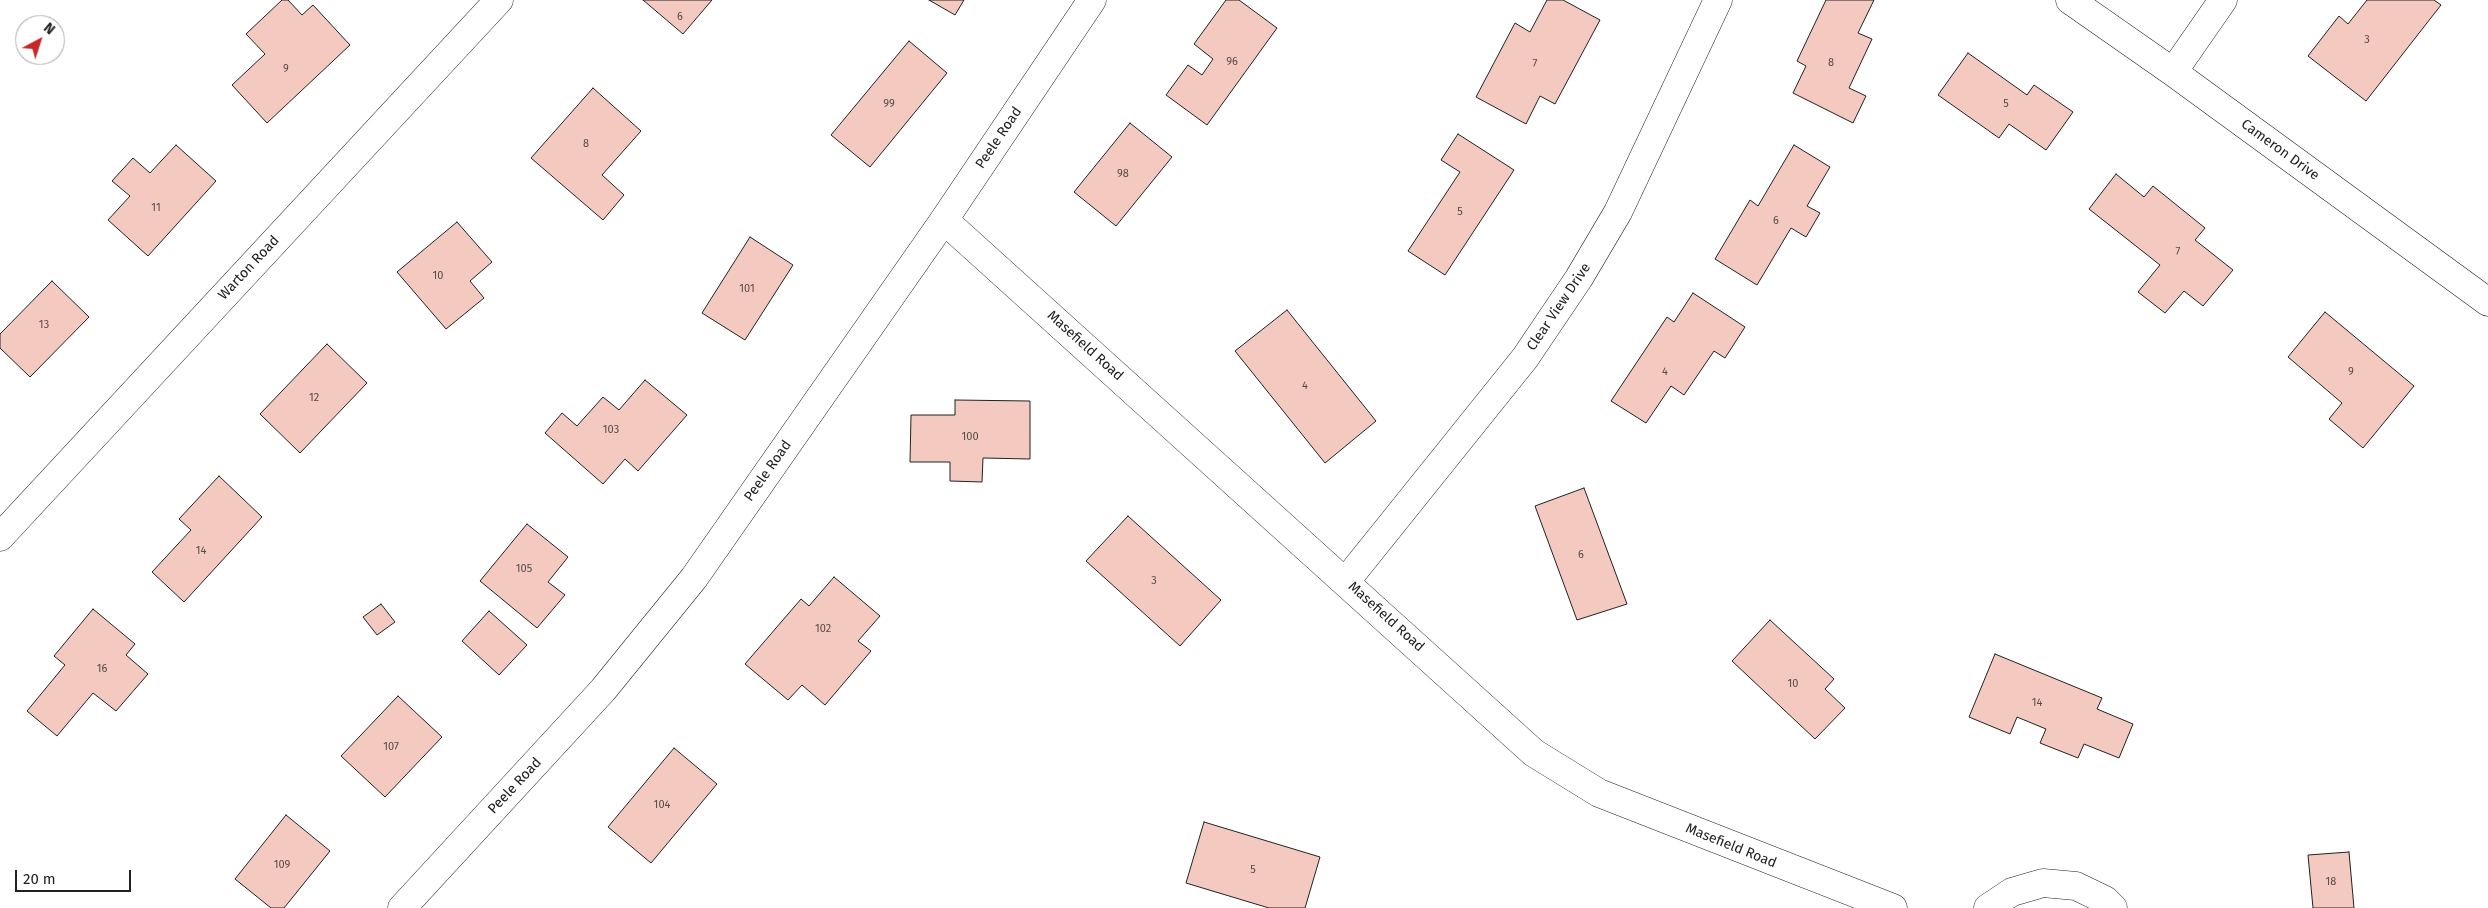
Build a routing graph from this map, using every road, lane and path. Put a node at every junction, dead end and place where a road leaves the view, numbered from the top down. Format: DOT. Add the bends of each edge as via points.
graph roads {
  1 [pos="499,0"];
  2 [pos="1092,0"];
  3 [pos="1718,0"];
  4 [pos="2070,0"];
  5 [pos="2223,0"];
  6 [pos="2173,72"];
  7 [pos="944,220"];
  8 [pos="2488,302"];
  9 [pos="0,537"];
  10 [pos="1346,581"];
  11 [pos="402,908"];
  12 [pos="1893,908"];
  13 [pos="1988,908"];
  14 [pos="2113,908"];
  1 -- 9 [label="street, Warton Road"];
  2 -- 7 [label="street, Peele Road"];
  3 -- 10 [label="street, Clear View Drive" via="1618,212 1579,278 1525,358"];
  4 -- 6 [label="street, Cameron Drive"];
  5 -- 6 [label="street"];
  6 -- 8 [label="street, Cameron Drive"];
  7 -- 10 [label="street, Masefield Road"];
  7 -- 11 [label="street, Peele Road" via="694,578 604,690"];
  10 -- 12 [label="street, Masefield Road" via="1534,753 1599,793"];
  13 -- 14 [label="street" via="2012,892 2043,883 2076,886 2105,900"];
}
